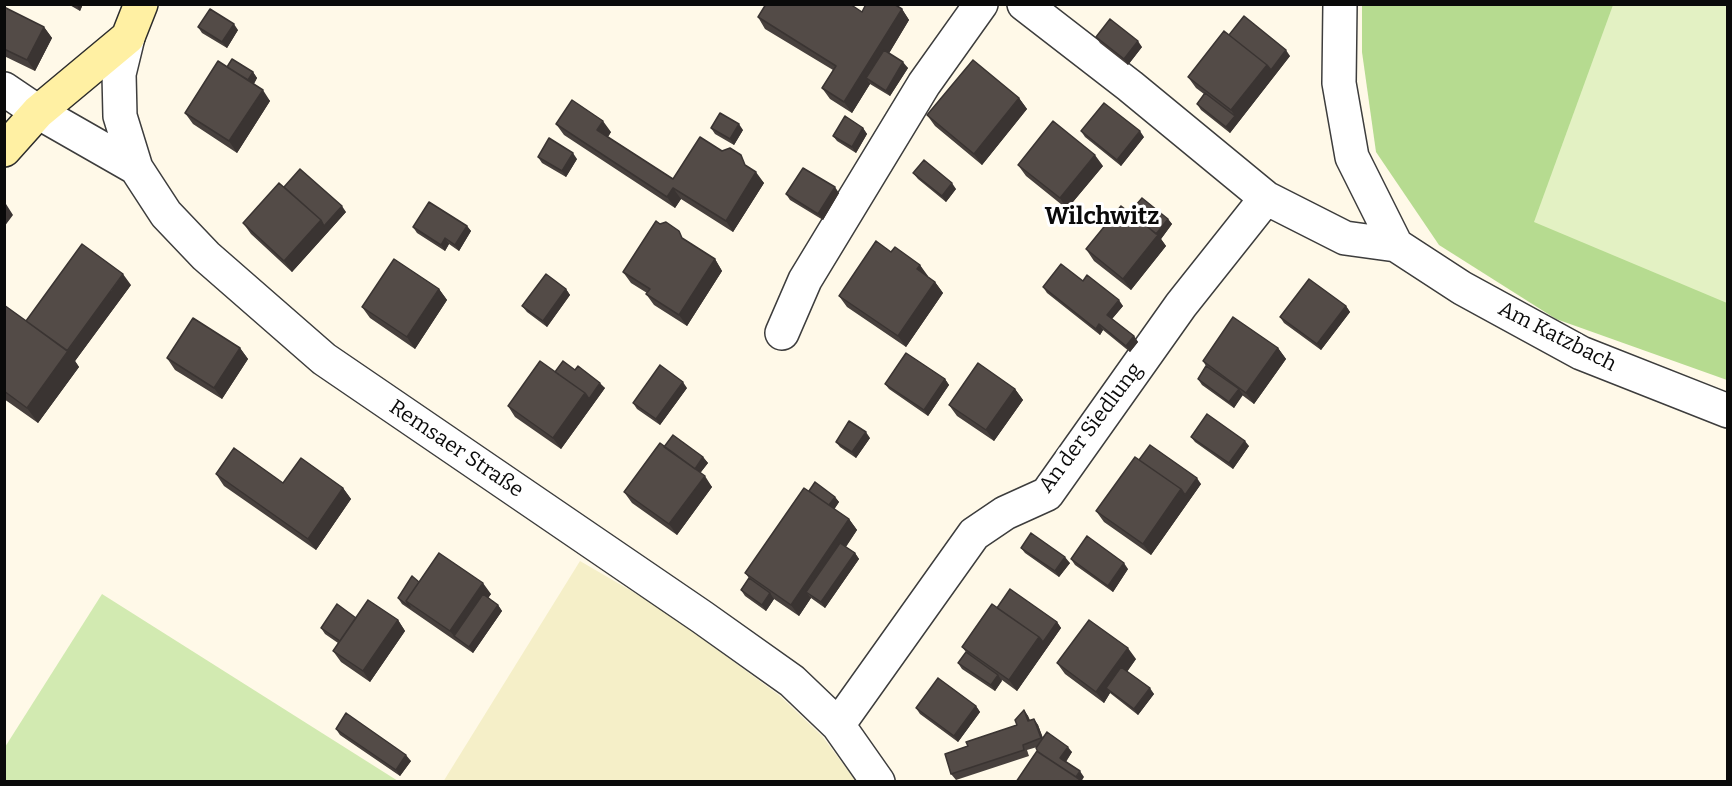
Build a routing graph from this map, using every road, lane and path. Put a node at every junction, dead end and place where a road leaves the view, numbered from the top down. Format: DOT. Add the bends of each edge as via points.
graph roads {
  1 [pos="141,4"];
  2 [pos="981,4"];
  3 [pos="1024,4"];
  4 [pos="1340,4"];
  5 [pos="128,37"];
  6 [pos="4,89"];
  7 [pos="38,112"];
  8 [pos="4,150"];
  9 [pos="136,168"];
  10 [pos="1266,198"];
  11 [pos="1396,245"];
  12 [pos="782,333"];
  13 [pos="1728,411"];
  14 [pos="838,725"];
  15 [pos="878,782"];
  1 -- 5 [label="street"];
  2 -- 12 [label="street" via="924,84 805,280"];
  3 -- 10 [label="street"];
  4 -- 11 [label="street" via="1339,83 1352,157"];
  5 -- 7 [label="street"];
  5 -- 9 [label="street" via="119,74 120,116"];
  6 -- 7 [label="street, Remsaer Straße"];
  7 -- 8 [label="street"];
  7 -- 9 [label="street, Remsaer Straße"];
  9 -- 14 [label="street, Remsaer Straße" via="166,214 206,256 324,359 711,623 792,681"];
  10 -- 11 [label="street" via="1345,238"];
  10 -- 14 [label="street, An der Siedlung" via="1181,304 1047,494 1005,513 974,534"];
  11 -- 13 [label="street, Am Katzbach" via="1462,288 1581,353"];
  14 -- 15 [label="street, Remsaer Straße"];
}
